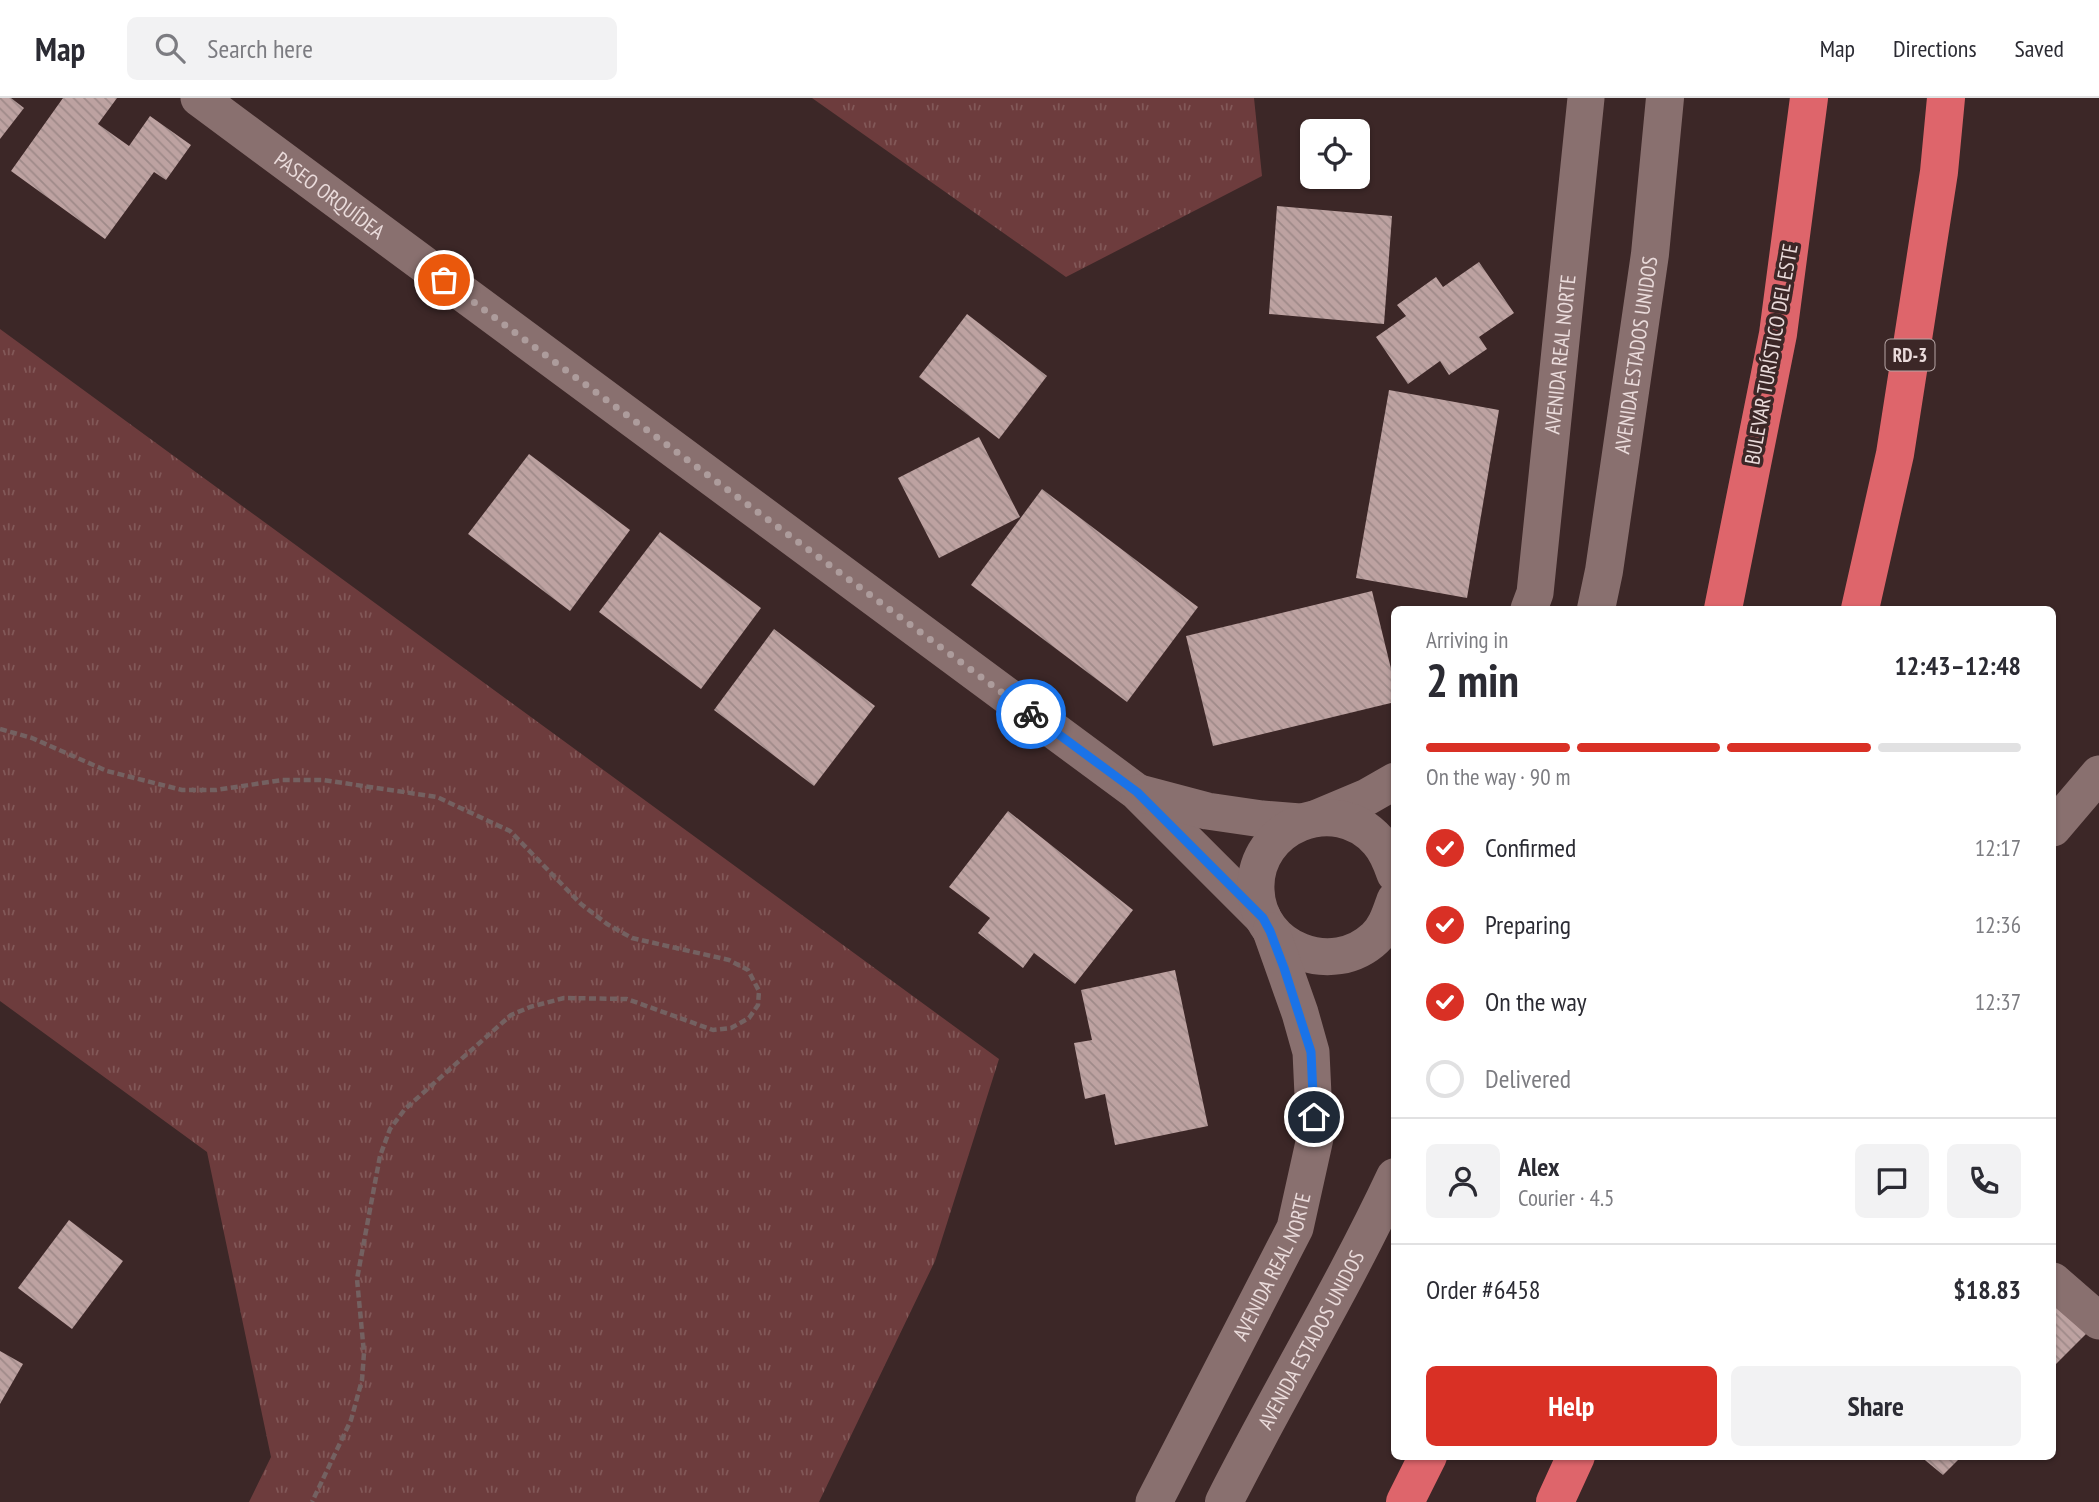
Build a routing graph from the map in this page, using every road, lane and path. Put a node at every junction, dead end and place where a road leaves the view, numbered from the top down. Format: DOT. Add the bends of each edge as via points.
graph roads {
  1 [pos="199,98"];
  2 [pos="1586,98"];
  3 [pos="1665,98"];
  4 [pos="1809,98"];
  5 [pos="1946,98"];
  6 [pos="1530,606"];
  7 [pos="1597,606"];
  8 [pos="1724,606"];
  9 [pos="1861,606"];
  10 [pos="0,729"];
  11 [pos="2099,774"];
  12 [pos="1391,783"];
  13 [pos="1137,792"];
  14 [pos="1391,800"];
  15 [pos="1306,821"];
  16 [pos="2056,824"];
  17 [pos="1377,839"];
  18 [pos="1391,863"];
  19 [pos="1391,913"];
  20 [pos="1267,925"];
  21 [pos="1385,943"];
  22 [pos="1335,958"];
  23 [pos="1300,1013"];
  24 [pos="1391,1185"];
  25 [pos="2056,1284"];
  26 [pos="2099,1321"];
  27 [pos="1426,1460"];
  28 [pos="1574,1460"];
  29 [pos="1556,1501"];
  30 [pos="312,1502"];
  31 [pos="1154,1502"];
  32 [pos="1224,1502"];
  33 [pos="1405,1502"];
  1 -- 13 [label="street, PASEO ORQUÍDEA"];
  2 -- 6 [label="street, AVENIDA REAL NORTE"];
  3 -- 7 [label="street, AVENIDA ESTADOS UNIDOS" via="1650,254"];
  4 -- 8 [label="highway, BULEVAR TURÍSTICO DEL ESTE" via="1778,334"];
  5 -- 9 [label="highway, RD-3" via="1940,172 1895,454"];
  10 -- 30 [label="path" via="32,737 107,771 182,790 323,780 437,797 510,831 607,924 632,938 729,960 748,970 759,990 758,1005 749,1018 731,1028 713,1030 626,999 564,998 530,1007 511,1015 405,1109 390,1129 380,1156 358,1279 362,1380 351,1420"];
  11 -- 16 [label="street"];
  12 -- 15 [label="street"];
  13 -- 15 [label="street" via="1207,811"];
  13 -- 20 [label="street"];
  14 -- 17 [label="street"];
  15 -- 17 [label="street" via="1327,817 1354,823"];
  15 -- 20 [label="street, AVENIDA REAL NORTE" via="1281,833 1258,869 1255,891"];
  17 -- 18 [label="street"];
  19 -- 21 [label="street"];
  20 -- 22 [label="street" via="1289,947 1311,956"];
  20 -- 23 [label="street, AVENIDA REAL NORTE"];
  21 -- 22 [label="street"];
  22 -- 23 [label="street" via="1315,982"];
  23 -- 31 [label="street, AVENIDA REAL NORTE" via="1311,1052 1315,1138 1295,1228"];
  24 -- 32 [label="street, AVENIDA ESTADOS UNIDOS"];
  25 -- 26 [label="street"];
  27 -- 33 [label="highway"];
  28 -- 29 [label="highway"];
}
